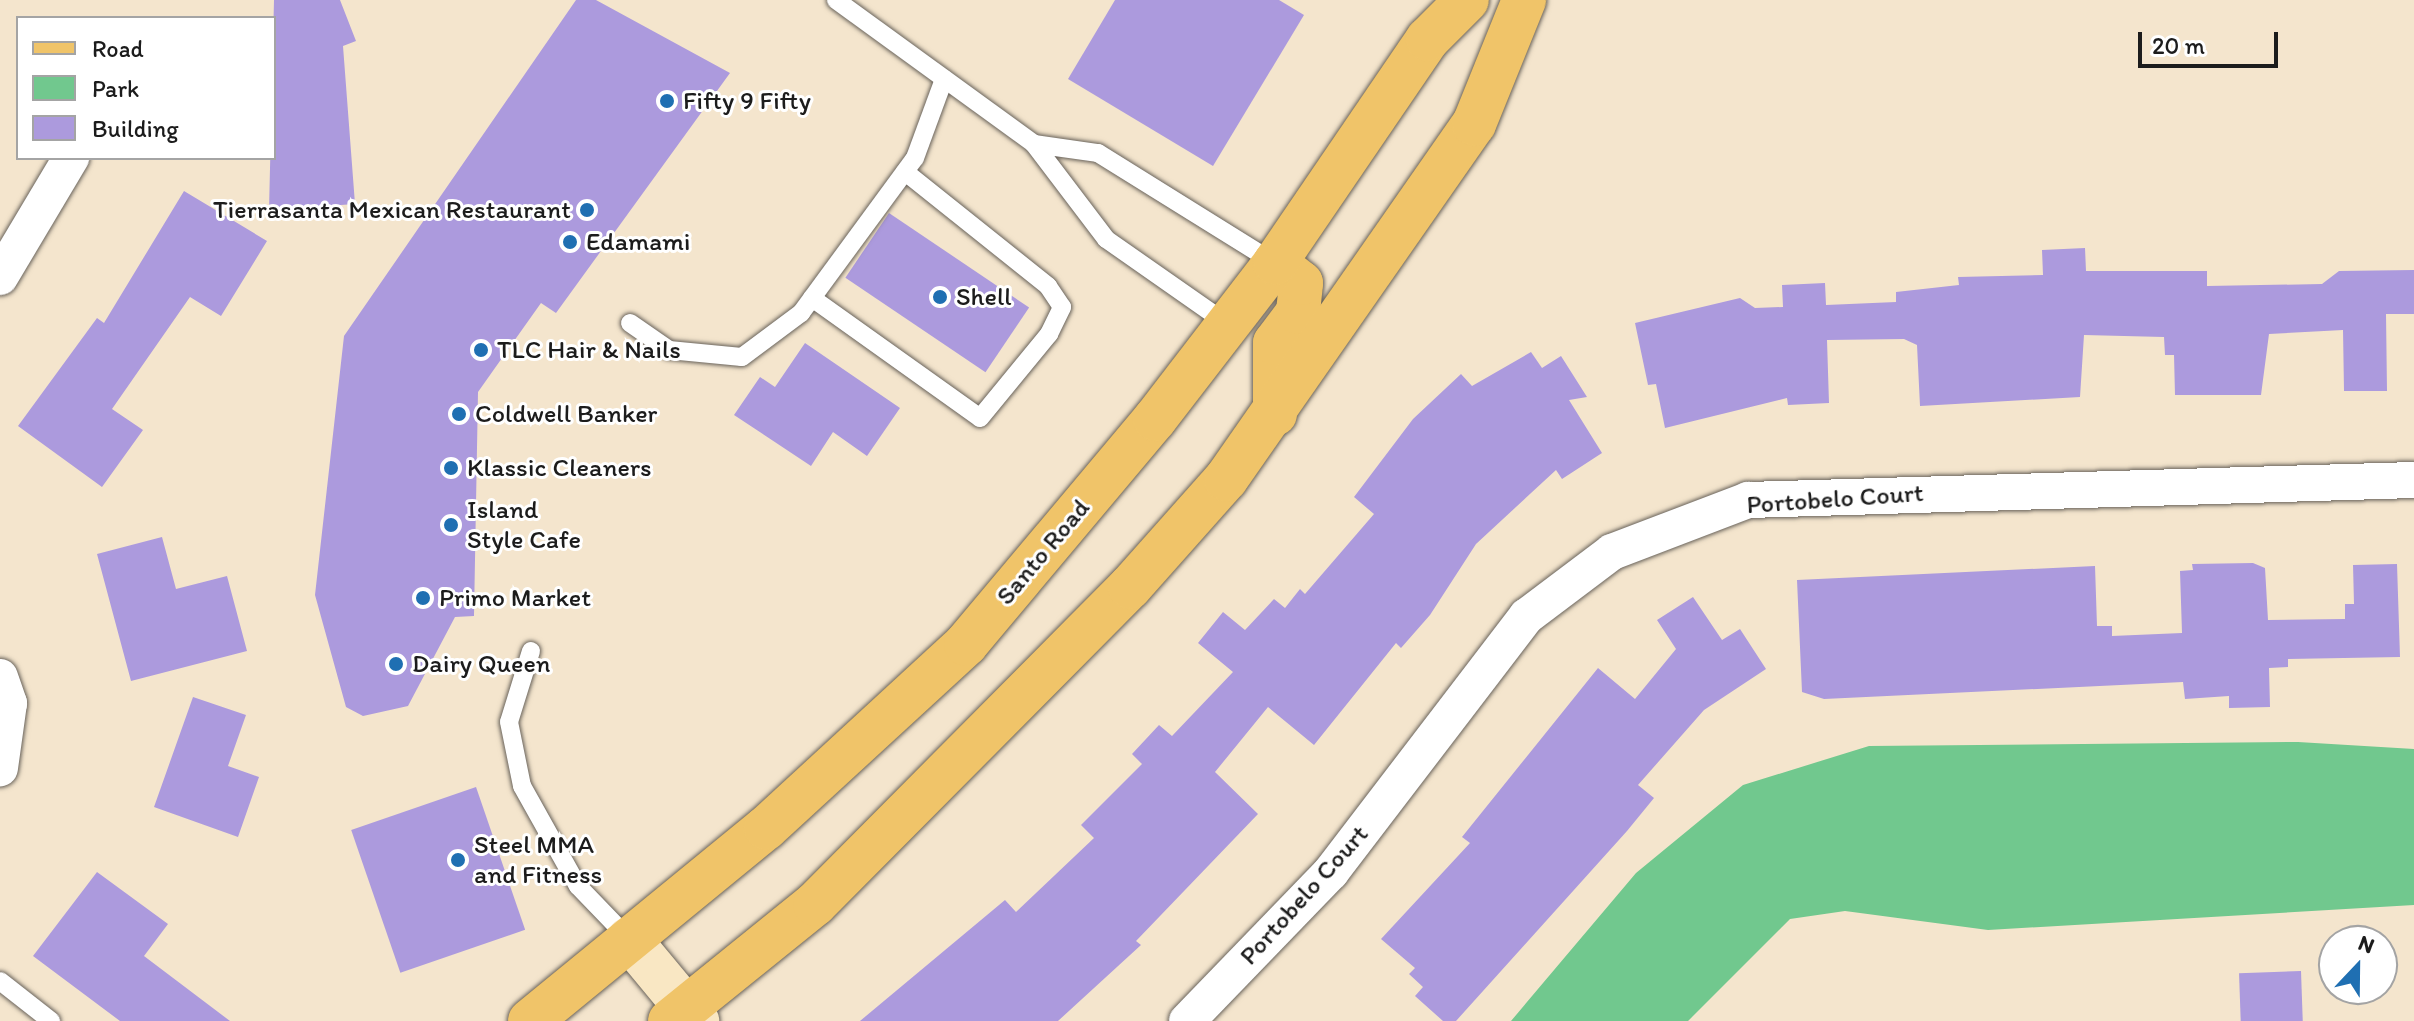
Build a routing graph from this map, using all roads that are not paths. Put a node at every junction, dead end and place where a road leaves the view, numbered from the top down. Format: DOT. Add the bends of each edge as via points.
graph roads {
  1 [pos="836,0"];
  2 [pos="1467,0"];
  3 [pos="1524,0"];
  4 [pos="944,79"];
  5 [pos="1034,144"];
  6 [pos="70,160"];
  7 [pos="905,172"];
  8 [pos="1275,263"];
  9 [pos="0,277"];
  10 [pos="812,298"];
  11 [pos="630,323"];
  12 [pos="1226,323"];
  13 [pos="1275,414"];
  14 [pos="2414,480"];
  15 [pos="531,651"];
  16 [pos="0,677"];
  17 [pos="0,768"];
  18 [pos="629,939"];
  19 [pos="0,981"];
  20 [pos="684,1017"];
  21 [pos="51,1021"];
  22 [pos="530,1021"];
  23 [pos="1187,1021"];
  1 -- 4 [label="lane"];
  2 -- 8 [label="main road, Santo Road" via="1428,39"];
  3 -- 13 [label="main road" via="1474,124"];
  4 -- 5 [label="lane"];
  4 -- 7 [label="lane"];
  5 -- 8 [label="lane" via="1098,153"];
  5 -- 12 [label="lane" via="1106,239"];
  6 -- 9 [label="street"];
  7 -- 10 [label="lane"];
  7 -- 10 [label="lane" via="1048,286 1062,307 1049,334 980,418"];
  8 -- 12 [label="main road, Santo Road"];
  8 -- 13 [label="main road" via="1301,283 1298,312 1275,343"];
  10 -- 11 [label="lane" via="742,357 669,350"];
  12 -- 18 [label="main road, Santo Road" via="1155,419 966,644 766,828"];
  13 -- 20 [label="main road" via="1130,587 996,724 815,904"];
  14 -- 23 [label="street, Portobelo Court" via="1748,500 1612,552 1527,616 1331,872"];
  15 -- 18 [label="lane" via="509,722 522,786 578,886"];
  16 -- 17 [label="street" via="9,703"];
  18 -- 20 [label="street"];
  18 -- 22 [label="main road, Santo Road"];
  19 -- 21 [label="lane"];
}
